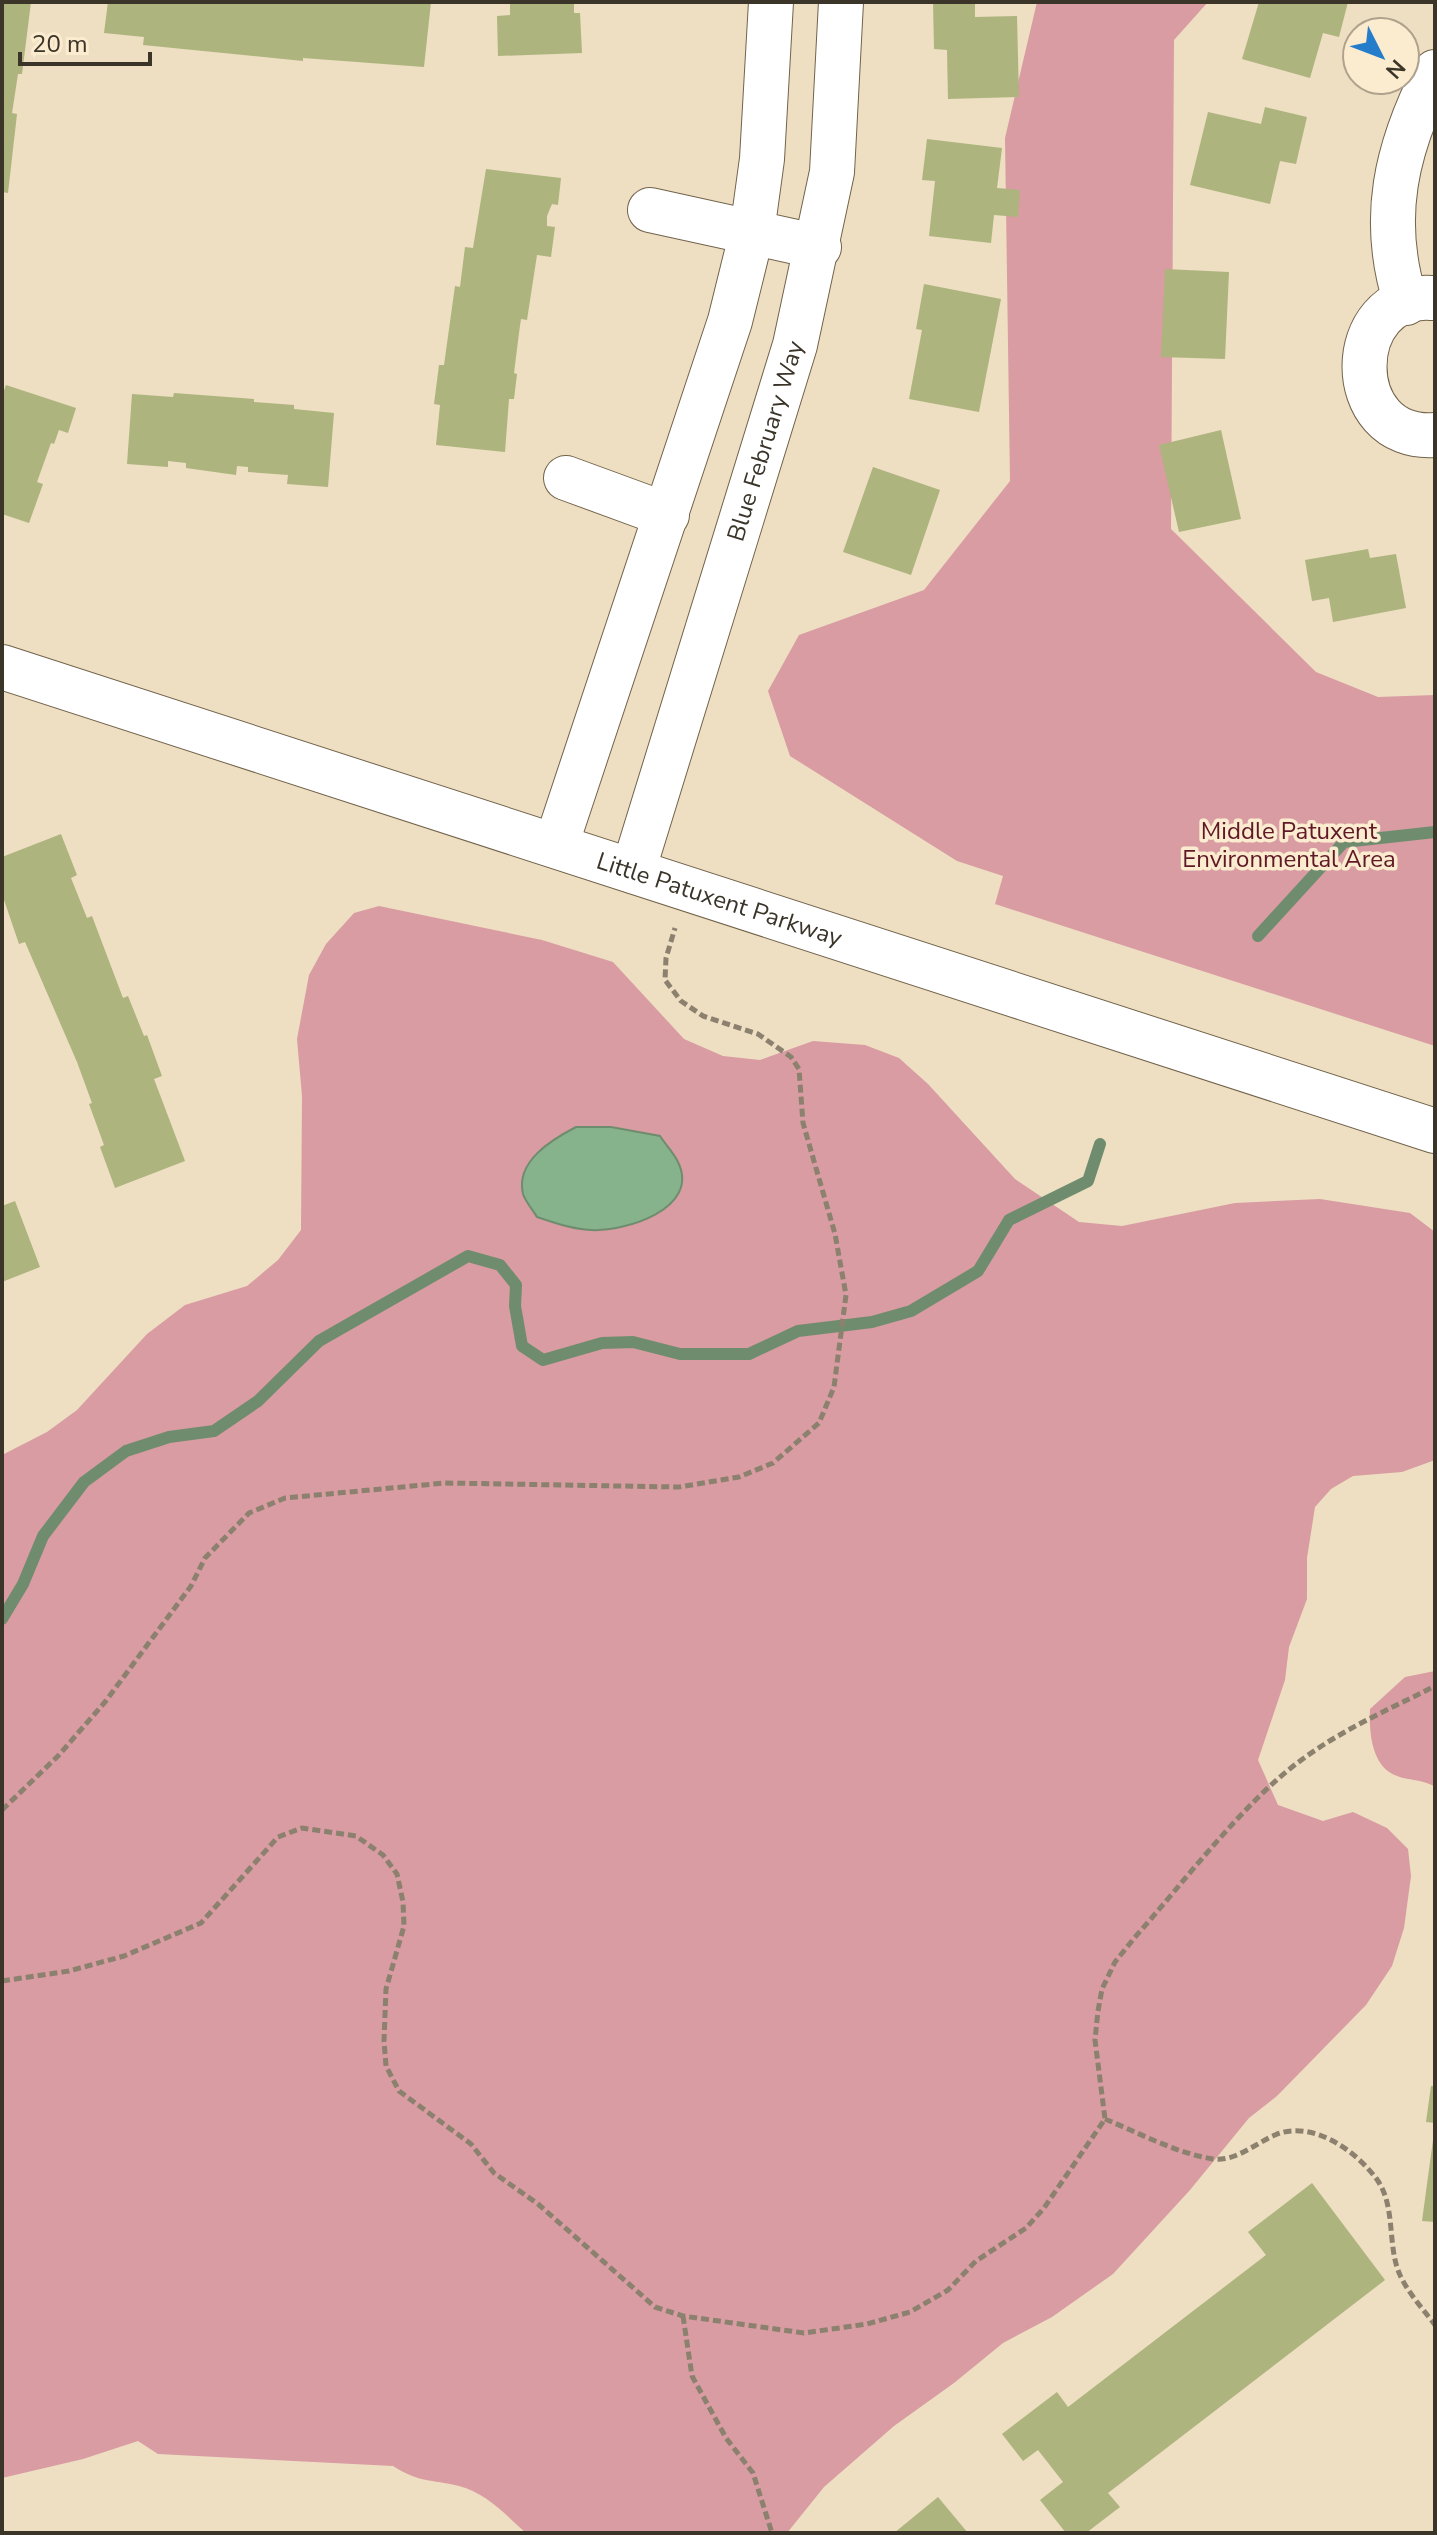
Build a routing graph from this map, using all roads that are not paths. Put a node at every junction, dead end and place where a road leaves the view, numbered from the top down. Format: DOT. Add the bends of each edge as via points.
graph roads {
  1 [pos="771,2"];
  2 [pos="841,2"];
  3 [pos="1435,72"];
  4 [pos="650,210"];
  5 [pos="752,232"];
  6 [pos="819,247"];
  7 [pos="1420,300"];
  8 [pos="1435,435"];
  9 [pos="566,478"];
  10 [pos="667,515"];
  11 [pos="2,667"];
  12 [pos="556,845"];
  13 [pos="633,871"];
  14 [pos="1435,1131"];
  1 -- 5 [label="street"];
  2 -- 6 [label="street, Blue February Way" via="832,172"];
  3 -- 7 [label="street" via="1397,167 1391,214 1394,268"];
  4 -- 5 [label="street"];
  5 -- 6 [label="street"];
  5 -- 10 [label="street" via="730,321"];
  6 -- 13 [label="street, Blue February Way" via="795,345"];
  7 -- 8 [label="street" via="1386,314 1372,331 1362,367 1379,413 1401,429"];
  9 -- 10 [label="street"];
  10 -- 12 [label="street"];
  11 -- 12 [label="street, Little Patuxent Parkway"];
  12 -- 13 [label="street, Little Patuxent Parkway"];
  13 -- 14 [label="street, Little Patuxent Parkway"];
}
